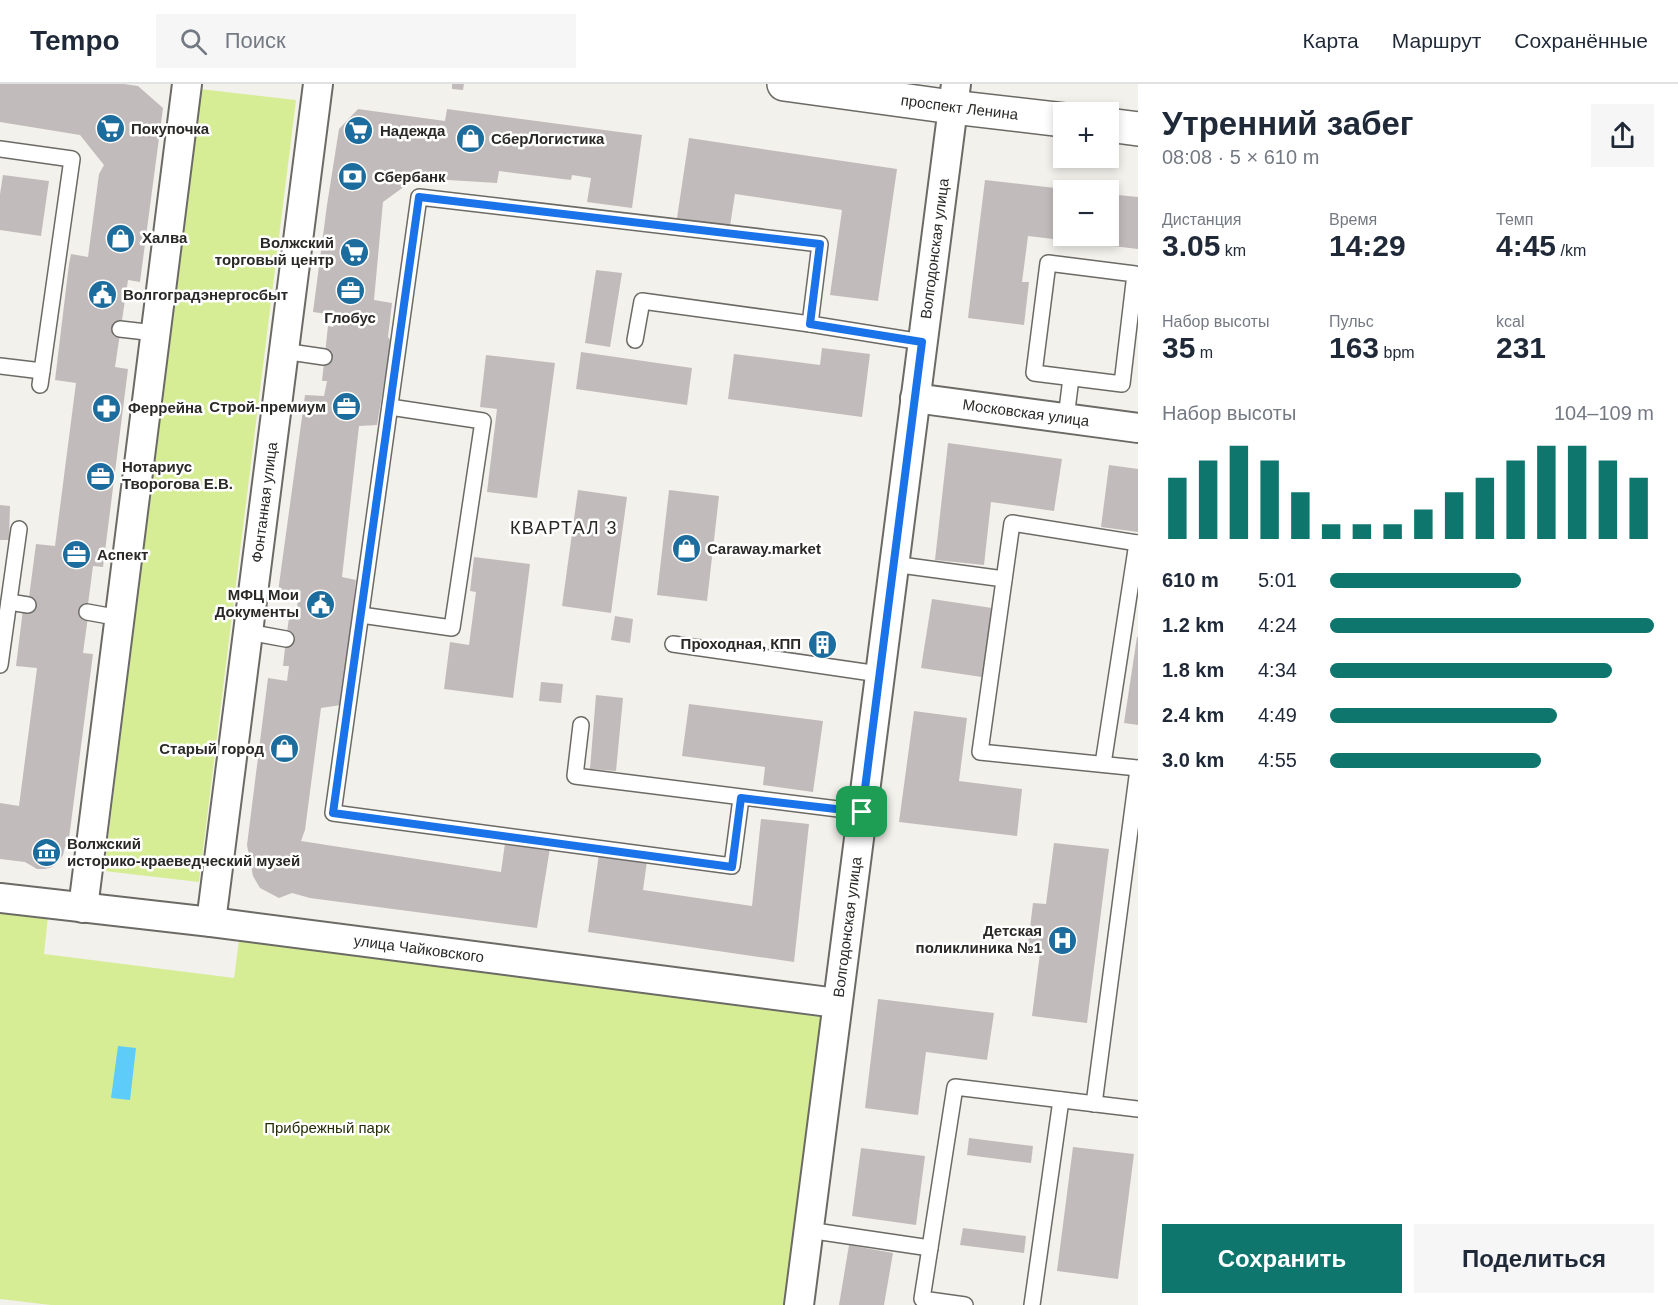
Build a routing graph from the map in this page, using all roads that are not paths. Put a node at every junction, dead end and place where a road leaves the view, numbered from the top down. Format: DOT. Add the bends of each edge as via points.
graph roads {
  1 [pos="187,84"];
  2 [pos="318,84"];
  3 [pos="784,84"];
  4 [pos="954,96"];
  5 [pos="1053,118"];
  6 [pos="1119,126"];
  7 [pos="1138,129"];
  8 [pos="0,149"];
  9 [pos="810,324"];
  10 [pos="120,329"];
  11 [pos="155,333"];
  12 [pos="634,340"];
  13 [pos="922,342"];
  14 [pos="284,351"];
  15 [pos="324,357"];
  16 [pos="0,366"];
  17 [pos="1071,378"];
  18 [pos="915,399"];
  19 [pos="390,407"];
  20 [pos="1066,418"];
  21 [pos="1138,428"];
  22 [pos="19,529"];
  23 [pos="1138,543"];
  24 [pos="893,564"];
  25 [pos="7,565"];
  26 [pos="1004,579"];
  27 [pos="9,602"];
  28 [pos="28,605"];
  29 [pos="87,612"];
  30 [pos="361,615"];
  31 [pos="120,618"];
  32 [pos="248,632"];
  33 [pos="286,639"];
  34 [pos="673,644"];
  35 [pos="0,665"];
  36 [pos="879,674"];
  37 [pos="581,725"];
  38 [pos="1103,764"];
  39 [pos="1138,769"];
  40 [pos="741,798"];
  41 [pos="862,812"];
  42 [pos="0,898"];
  43 [pos="83,908"];
  44 [pos="211,922"];
  45 [pos="837,1003"];
  46 [pos="1061,1100"];
  47 [pos="1094,1104"];
  48 [pos="1138,1109"];
  49 [pos="807,1230"];
  50 [pos="930,1248"];
  51 [pos="799,1305"];
  52 [pos="965,1305"];
  53 [pos="1032,1305"];
  1 -- 11 [label="street"];
  2 -- 14 [label="street, Фонтанная улица"];
  3 -- 4 [label="main road, проспект Ленина"];
  4 -- 5 [label="main road, проспект Ленина"];
  4 -- 13 [label="street, Волгодонская улица"];
  6 -- 7 [label="main road"];
  8 -- 16 [label="lane" via="72,159 56,321 41,378"];
  9 -- 12 [label="lane" via="642,301"];
  9 -- 13 [label="lane"];
  9 -- 19 [label="lane" via="820,244 419,197 391,367"];
  10 -- 11 [label="lane"];
  11 -- 31 [label="street"];
  13 -- 18 [label="street, Волгодонская улица"];
  14 -- 15 [label="lane"];
  14 -- 32 [label="street, Фонтанная улица"];
  17 -- 17 [label="lane" via="1122,384 1135,274 1048,263 1034,373"];
  17 -- 20 [label="lane"];
  18 -- 20 [label="street, Московская улица"];
  18 -- 24 [label="street, Волгодонская улица"];
  19 -- 30 [label="lane"];
  19 -- 30 [label="lane" via="483,421 452,628"];
  20 -- 21 [label="street, Московская улица"];
  22 -- 25 [label="lane"];
  23 -- 26 [label="lane" via="1012,523"];
  23 -- 38 [label="lane"];
  24 -- 26 [label="lane"];
  24 -- 36 [label="street, Волгодонская улица"];
  25 -- 27 [label="lane"];
  26 -- 38 [label="lane" via="980,752"];
  27 -- 28 [label="lane"];
  27 -- 35 [label="lane"];
  29 -- 31 [label="lane"];
  30 -- 40 [label="lane" via="353,650 333,813 732,867"];
  31 -- 43 [label="street"];
  32 -- 33 [label="lane"];
  32 -- 44 [label="street, Фонтанная улица"];
  34 -- 36 [label="lane"];
  36 -- 41 [label="street, Волгодонская улица"];
  37 -- 40 [label="lane" via="575,776"];
  38 -- 39 [label="lane"];
  39 -- 47 [label="lane"];
  40 -- 41 [label="lane"];
  41 -- 45 [label="street, Волгодонская улица"];
  42 -- 43 [label="street, улица Чайковского"];
  43 -- 44 [label="street, улица Чайковского"];
  44 -- 45 [label="street, улица Чайковского"];
  45 -- 49 [label="street, Волгодонская улица"];
  46 -- 47 [label="lane"];
  46 -- 50 [label="lane" via="955,1087"];
  46 -- 53 [label="lane"];
  47 -- 48 [label="lane"];
  49 -- 50 [label="lane"];
  49 -- 51 [label="street, Волгодонская улица"];
  50 -- 52 [label="lane" via="922,1299"];
}
